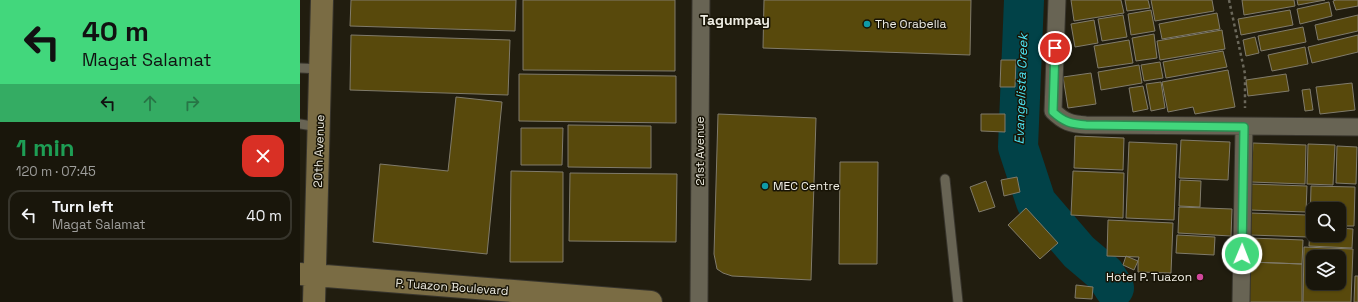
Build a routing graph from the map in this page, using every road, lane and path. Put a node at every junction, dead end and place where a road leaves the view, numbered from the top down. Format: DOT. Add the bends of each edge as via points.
graph roads {
  1 [pos="322,0"];
  2 [pos="700,0"];
  3 [pos="1057,0"];
  4 [pos="1229,0"];
  5 [pos="310,68"];
  6 [pos="310,126"];
  7 [pos="1244,127"];
  8 [pos="1358,128"];
  9 [pos="945,179"];
  10 [pos="308,275"];
  11 [pos="314,302"];
  12 [pos="651,302"];
  13 [pos="699,302"];
  14 [pos="958,302"];
  15 [pos="1241,302"];
  1 -- 5 [label="main road, 20th Avenue"];
  2 -- 13 [label="street, 21st Avenue"];
  3 -- 7 [label="street" via="1053,112 1061,118 1072,124 1086,125"];
  4 -- 7 [label="path" via="1245,74"];
  5 -- 6 [label="main road, 20th Avenue"];
  6 -- 10 [label="main road, 20th Avenue"];
  7 -- 8 [label="street"];
  7 -- 15 [label="street"];
  9 -- 14 [label="lane"];
  10 -- 11 [label="main road, 20th Avenue"];
  10 -- 12 [label="main road, P. Tuazon Boulevard"];
}
